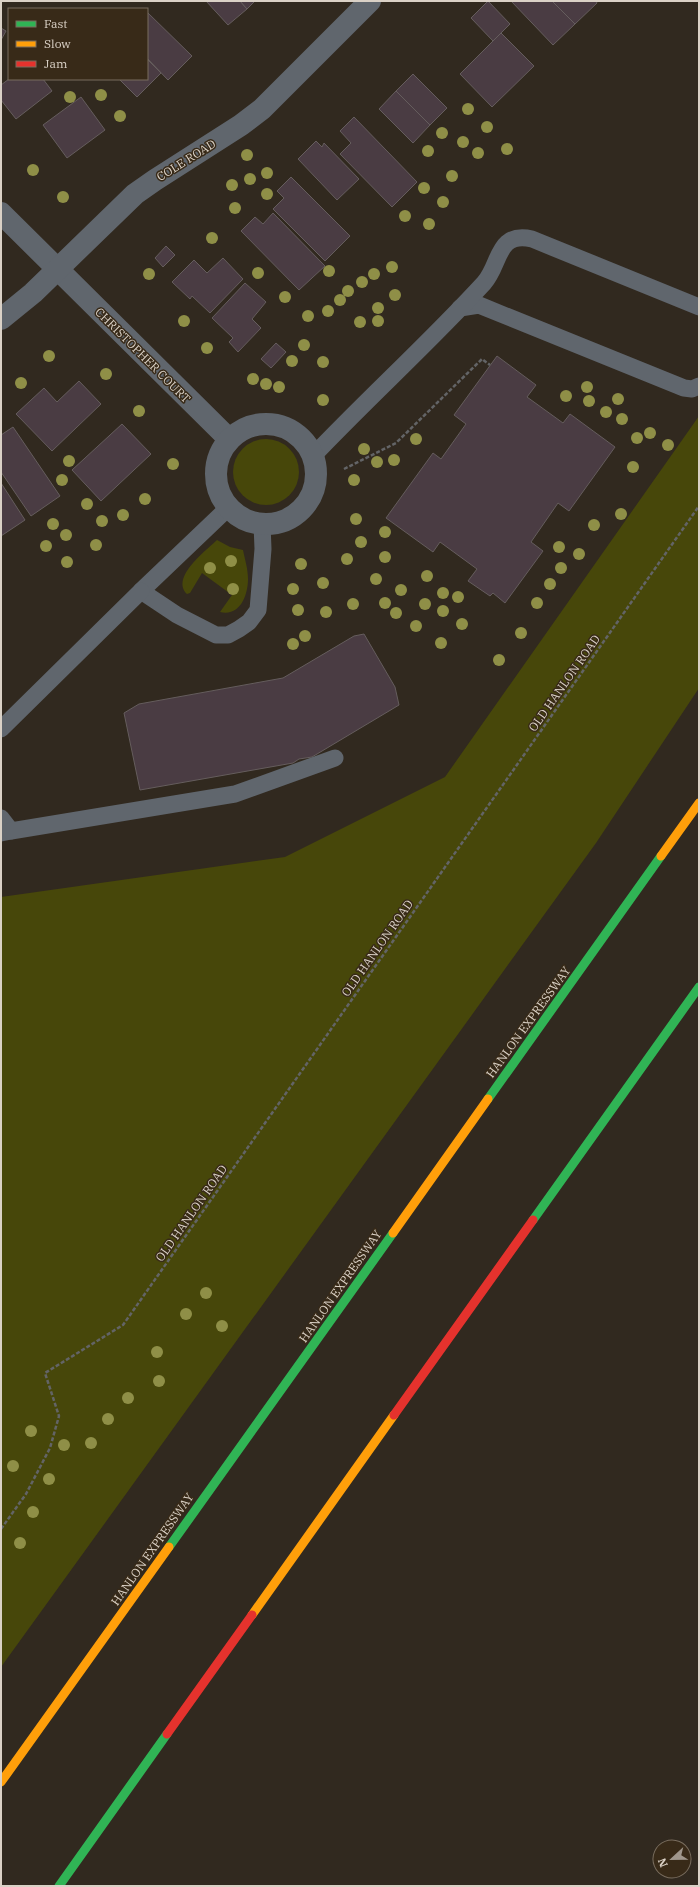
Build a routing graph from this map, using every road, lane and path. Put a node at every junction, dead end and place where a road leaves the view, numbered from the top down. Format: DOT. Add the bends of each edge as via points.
graph roads {
  1 [pos="370,1"];
  2 [pos="1,213"];
  3 [pos="59,269"];
  4 [pos="699,307"];
  5 [pos="460,308"];
  6 [pos="1,319"];
  7 [pos="490,365"];
  8 [pos="699,386"];
  9 [pos="228,439"];
  10 [pos="313,456"];
  11 [pos="344,469"];
  12 [pos="699,506"];
  13 [pos="229,507"];
  14 [pos="262,524"];
  15 [pos="141,591"];
  16 [pos="1,729"];
  17 [pos="335,758"];
  18 [pos="699,803"];
  19 [pos="4,827"];
  20 [pos="699,987"];
  21 [pos="1,1529"];
  22 [pos="1,1782"];
  23 [pos="59,1886"];
  1 -- 3 [label="street, COLE ROAD" via="262,110 135,194"];
  2 -- 3 [label="street, CHRISTOPHER COURT"];
  3 -- 6 [label="street, COLE ROAD"];
  3 -- 9 [label="street, CHRISTOPHER COURT"];
  4 -- 5 [label="lane" via="522,237 514,238 505,244 486,281"];
  5 -- 8 [label="lane" via="479,305 684,388 692,389"];
  5 -- 10 [label="lane"];
  7 -- 11 [label="path" via="482,359 396,443"];
  9 -- 10 [label="street" via="243,429 258,424 273,424 288,428 301,437"];
  9 -- 13 [label="street" via="216,465 216,480 220,495"];
  10 -- 14 [label="street" via="316,480 312,495 303,508 292,517 277,523"];
  12 -- 21 [label="path, OLD HANLON ROAD" via="123,1325 45,1373 59,1416 50,1448 26,1494"];
  13 -- 14 [label="street" via="238,516"];
  13 -- 15 [label="lane"];
  14 -- 15 [label="lane" via="263,549 258,610 249,622 239,629 228,635 216,635 176,614"];
  15 -- 16 [label="lane"];
  17 -- 19 [label="lane" via="235,794"];
  18 -- 22 [label="highway, HANLON EXPRESSWAY"];
  20 -- 23 [label="highway"];
}
